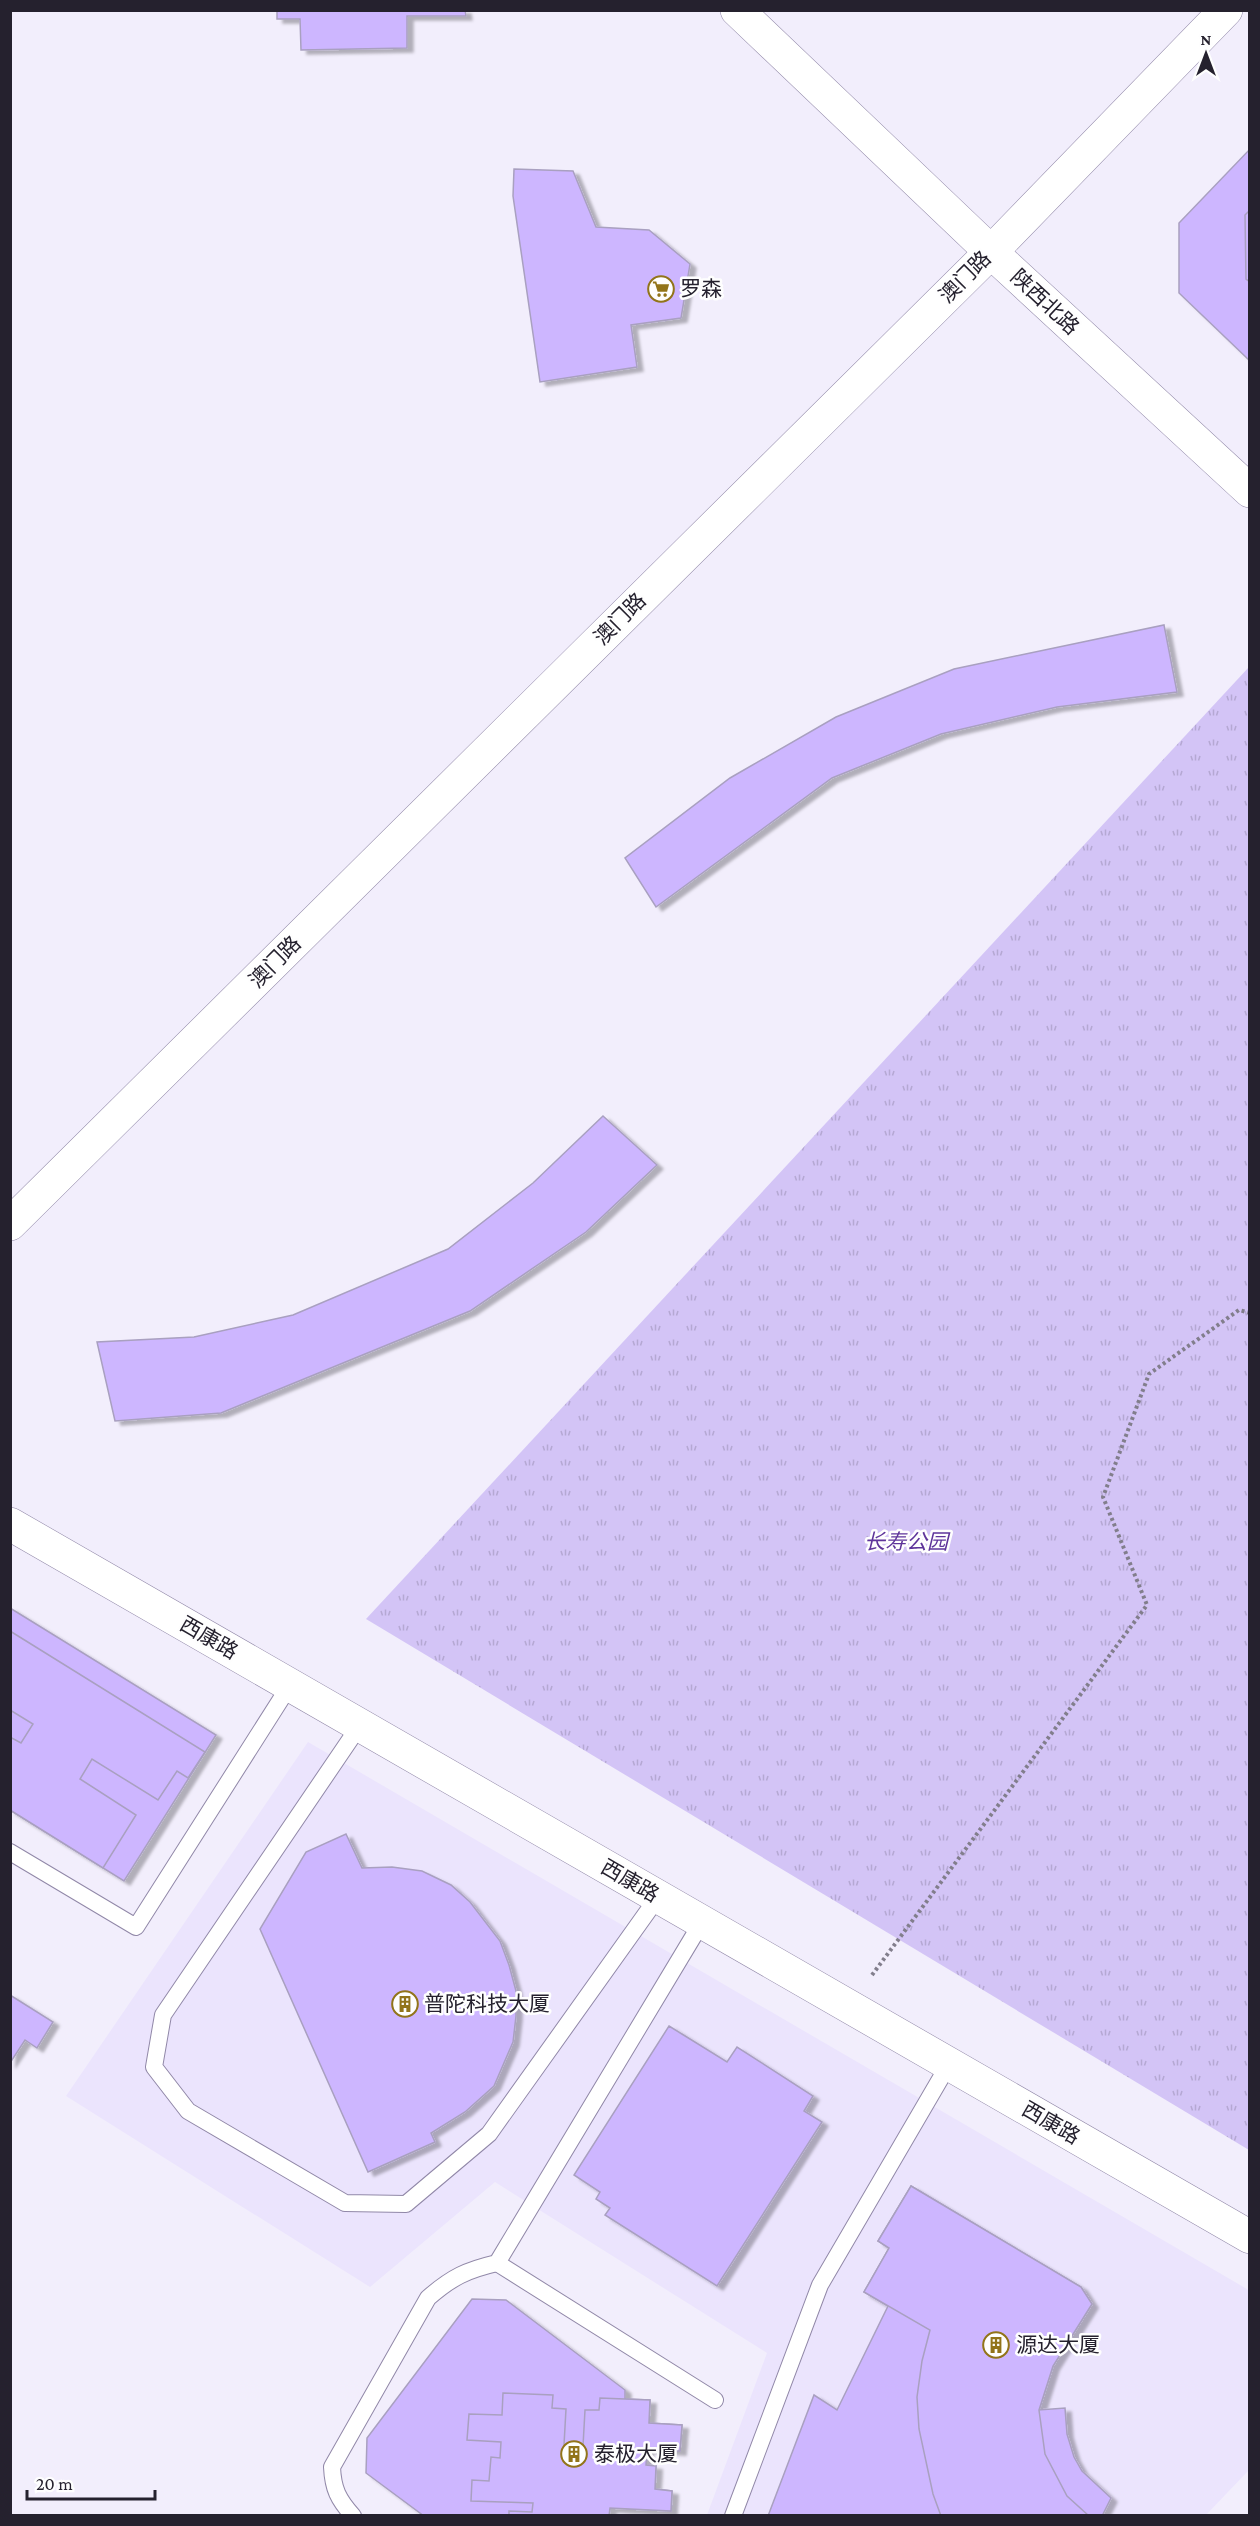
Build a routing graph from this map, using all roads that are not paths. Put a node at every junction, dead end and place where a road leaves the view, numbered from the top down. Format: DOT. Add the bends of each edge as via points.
graph roads {
  1 [pos="737,10"];
  2 [pos="1226,10"];
  3 [pos="991,252"];
  4 [pos="1250,492"];
  5 [pos="10,1224"];
  6 [pos="10,1524"];
  7 [pos="290,1685"];
  8 [pos="360,1725"];
  9 [pos="10,1852"];
  10 [pos="658,1897"];
  11 [pos="702,1922"];
  12 [pos="949,2064"];
  13 [pos="1250,2237"];
  14 [pos="497,2263"];
  15 [pos="715,2400"];
  16 [pos="353,2516"];
  17 [pos="733,2516"];
  1 -- 3 [label="street, 陕西北路"];
  2 -- 3 [label="street, 澳门路"];
  3 -- 4 [label="street, 陕西北路"];
  3 -- 5 [label="street, 澳门路"];
  6 -- 7 [label="street, 西康路"];
  7 -- 8 [label="street, 西康路"];
  7 -- 9 [label="lane" via="136,1927"];
  8 -- 10 [label="street, 西康路"];
  8 -- 10 [label="lane" via="163,2015 154,2067 188,2111 345,2203 406,2204 489,2134"];
  10 -- 11 [label="street, 西康路"];
  11 -- 12 [label="street, 西康路"];
  11 -- 14 [label="lane"];
  12 -- 13 [label="street, 西康路"];
  12 -- 17 [label="lane" via="820,2285"];
  14 -- 15 [label="lane"];
  14 -- 16 [label="lane" via="467,2270 428,2298 354,2427 332,2466 333,2486"];
}
